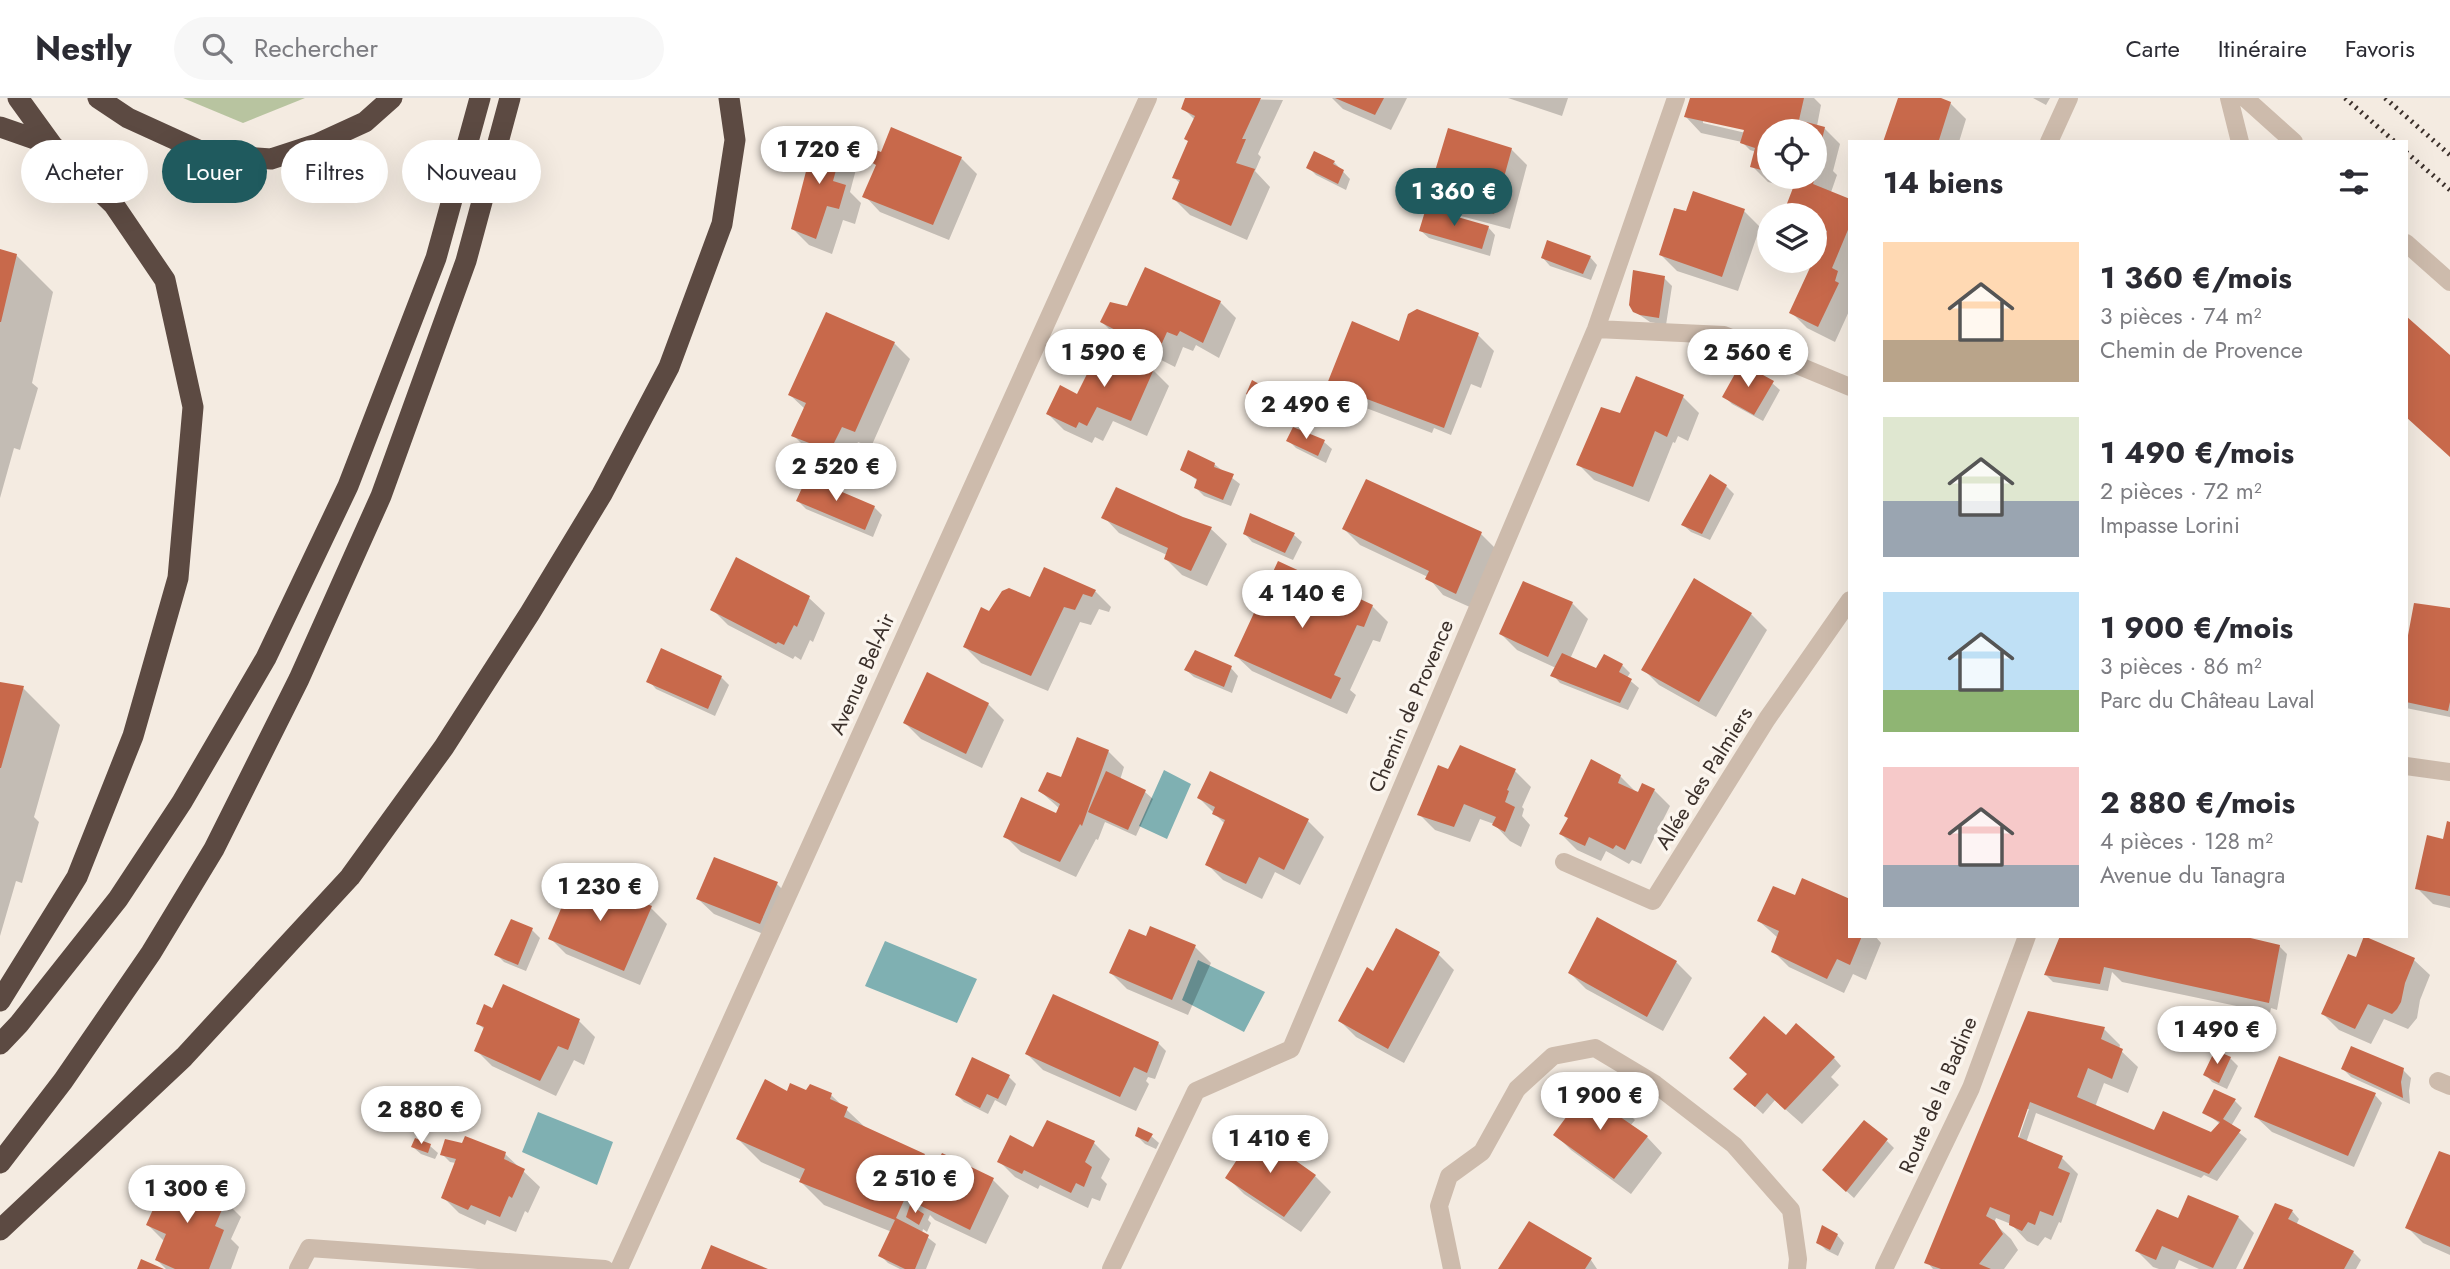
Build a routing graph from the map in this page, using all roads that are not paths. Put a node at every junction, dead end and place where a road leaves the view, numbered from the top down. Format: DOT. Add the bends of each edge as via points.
graph roads {
  1 [pos="18,98"];
  2 [pos="98,98"];
  3 [pos="393,98"];
  4 [pos="480,98"];
  5 [pos="510,98"];
  6 [pos="729,98"];
  7 [pos="1148,98"];
  8 [pos="1676,98"];
  9 [pos="2069,98"];
  10 [pos="2229,98"];
  11 [pos="2245,98"];
  12 [pos="0,127"];
  13 [pos="38,140"];
  14 [pos="48,140"];
  15 [pos="2050,140"];
  16 [pos="2240,140"];
  17 [pos="2292,140"];
  18 [pos="112,203"];
  19 [pos="2408,245"];
  20 [pos="2450,282"];
  21 [pos="1596,329"];
  22 [pos="1848,386"];
  23 [pos="1848,603"];
  24 [pos="2408,766"];
  25 [pos="2450,772"];
  26 [pos="1564,862"];
  27 [pos="2026,938"];
  28 [pos="0,1001"];
  29 [pos="0,1044"];
  30 [pos="0,1163"];
  31 [pos="0,1230"];
  32 [pos="298,1269"];
  33 [pos="605,1269"];
  34 [pos="619,1269"];
  35 [pos="1111,1269"];
  36 [pos="1452,1269"];
  37 [pos="1797,1269"];
  38 [pos="1884,1269"];
  1 -- 14 [label="highway"];
  2 -- 3 [label="highway" via="128,118 207,154 271,159 365,122"];
  4 -- 29 [label="highway" via="436,258 348,486 266,658 182,802 118,899"];
  5 -- 30 [label="highway" via="466,261 381,496 299,679 214,849 151,953 64,1081"];
  6 -- 31 [label="highway" via="735,140 722,224 670,367 602,494 444,747 350,877 184,1057"];
  7 -- 34 [label="street, Avenue Bel-Air"];
  8 -- 21 [label="street, Chemin de Provence"];
  9 -- 15 [label="street"];
  10 -- 16 [label="street"];
  11 -- 17 [label="street"];
  12 -- 13 [label="highway"];
  18 -- 28 [label="highway" via="164,280 193,407 178,578 133,736 78,877"];
  19 -- 20 [label="street"];
  21 -- 22 [label="street" via="1724,335"];
  21 -- 35 [label="street, Chemin de Provence" via="1291,1049 1196,1091"];
  23 -- 26 [label="street, Allée des Palmiers" via="1767,719 1653,901"];
  24 -- 25 [label="street"];
  27 -- 38 [label="street, Route de la Badine" via="1971,1088"];
  32 -- 33 [label="street" via="309,1248"];
  36 -- 37 [label="street" via="1439,1206 1449,1176 1482,1152 1517,1089 1553,1056 1595,1048 1654,1084 1734,1144 1791,1210"];
}
